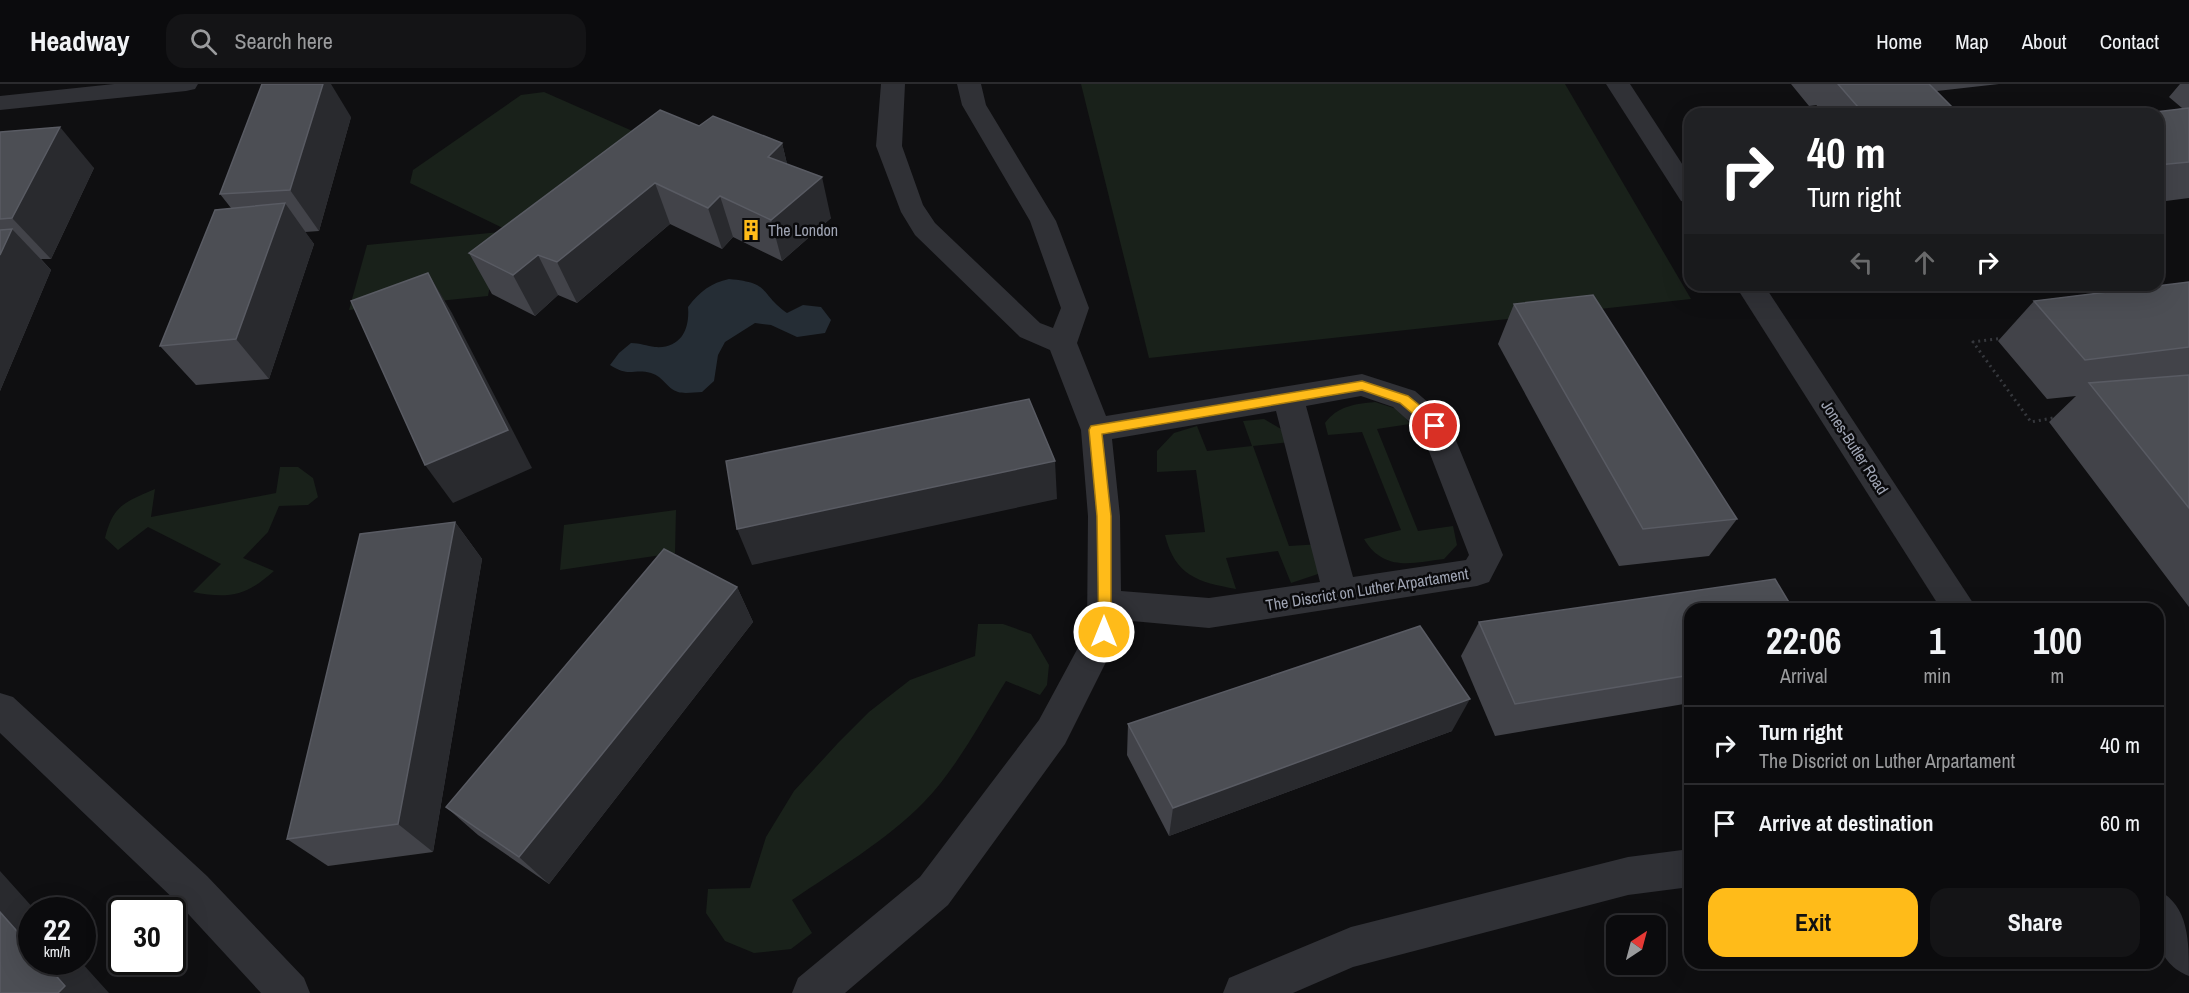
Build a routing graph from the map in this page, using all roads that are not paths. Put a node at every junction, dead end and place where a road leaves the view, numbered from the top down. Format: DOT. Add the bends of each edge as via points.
graph roads {
  1 [pos="186,84"];
  2 [pos="893,84"];
  3 [pos="969,84"];
  4 [pos="1618,84"];
  5 [pos="0,103"];
  6 [pos="1684,186"];
  7 [pos="1753,291"];
  8 [pos="1062,344"];
  9 [pos="1287,397"];
  10 [pos="1095,430"];
  11 [pos="1340,593"];
  12 [pos="1956,603"];
  13 [pos="1104,604"];
  14 [pos="0,710"];
  15 [pos="1684,869"];
  16 [pos="2164,919"];
  17 [pos="2189,955"];
  18 [pos="290,993"];
  19 [pos="813,993"];
  20 [pos="1244,993"];
  1 -- 5 [label="street"];
  2 -- 8 [label="street" via="889,146 910,206 920,222 1030,330"];
  3 -- 8 [label="street" via="974,105 1043,221 1075,308"];
  4 -- 6 [label="street"];
  7 -- 12 [label="street, Jones-Butler Road"];
  8 -- 10 [label="street"];
  9 -- 10 [label="street, The Discrict on Luther Arpartament"];
  9 -- 11 [label="street"];
  9 -- 11 [label="street, The Discrict on Luther Arpartament" via="1362,385 1404,399 1435,426 1486,555 1477,573"];
  10 -- 13 [label="street" via="1104,516"];
  11 -- 13 [label="street, The Discrict on Luther Arpartament" via="1209,613"];
  13 -- 19 [label="street" via="1104,632 1053,732 934,891"];
  14 -- 18 [label="street" via="193,890"];
  15 -- 20 [label="street" via="1628,876 1352,947"];
  16 -- 17 [label="street"];
}
